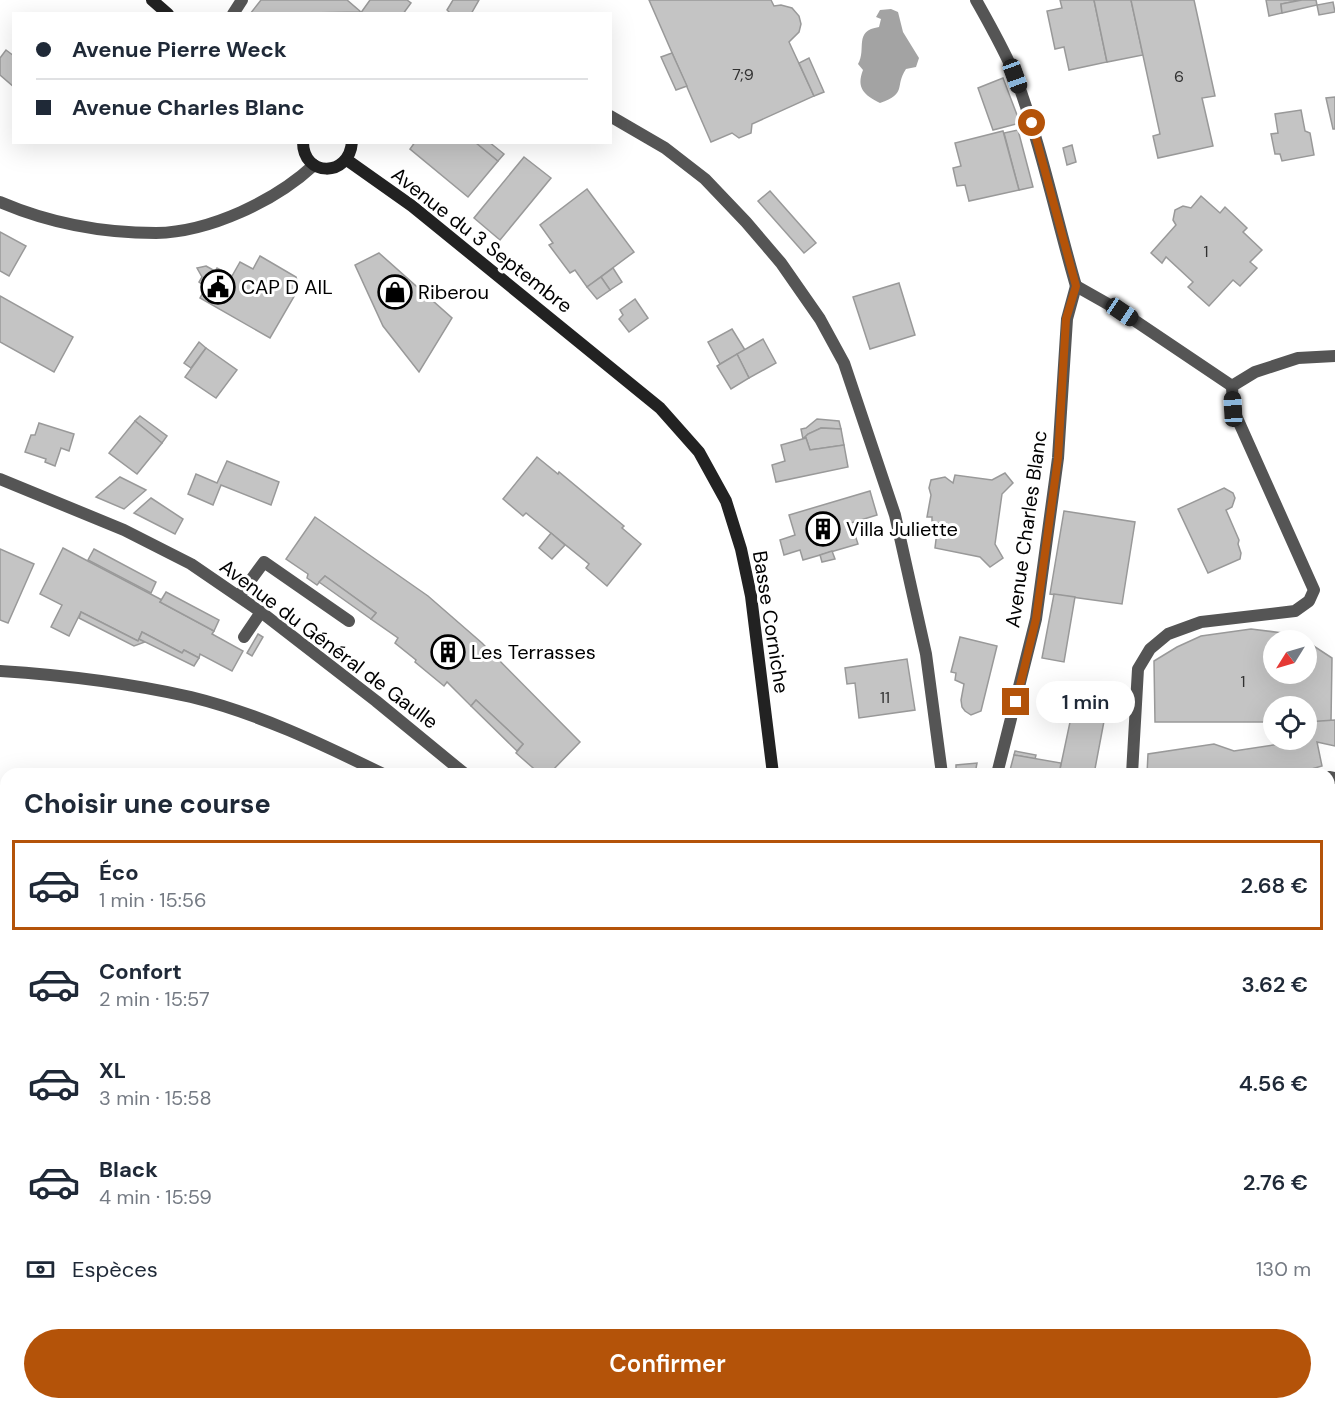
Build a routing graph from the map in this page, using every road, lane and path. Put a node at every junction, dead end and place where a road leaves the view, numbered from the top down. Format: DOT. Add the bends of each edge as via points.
graph roads {
  1 [pos="152,0"];
  2 [pos="976,0"];
  3 [pos="166,12"];
  4 [pos="612,117"];
  5 [pos="303,144"];
  6 [pos="351,144"];
  7 [pos="347,160"];
  8 [pos="314,165"];
  9 [pos="0,202"];
  10 [pos="1076,286"];
  11 [pos="592,352"];
  12 [pos="1335,356"];
  13 [pos="1232,386"];
  14 [pos="0,479"];
  15 [pos="239,596"];
  16 [pos="261,612"];
  17 [pos="349,621"];
  18 [pos="244,637"];
  19 [pos="0,672"];
  20 [pos="370,768"];
  21 [pos="458,768"];
  22 [pos="772,768"];
  23 [pos="941,768"];
  24 [pos="999,768"];
  25 [pos="1132,768"];
  1 -- 3 [label="main road"];
  2 -- 10 [label="street" via="1010,65 1032,123"];
  4 -- 23 [label="street" via="665,148 705,179 746,222 820,319 844,363 895,514 926,654"];
  5 -- 8 [label="main road" via="307,159"];
  6 -- 7 [label="main road"];
  7 -- 8 [label="main road" via="332,169"];
  7 -- 11 [label="main road, Avenue du 3 Septembre" via="411,206"];
  8 -- 9 [label="street" via="283,189 244,211 196,227 158,233 62,223"];
  10 -- 13 [label="street"];
  10 -- 24 [label="street, Avenue Charles Blanc" via="1066,319 1058,458 1036,619"];
  11 -- 22 [label="main road, Basse Corniche" via="668,416 699,452 726,501 751,596"];
  12 -- 13 [label="street" via="1298,358 1255,372"];
  13 -- 25 [label="street" via="1233,409 1314,590 1309,601 1295,611 1201,622 1168,634 1150,649 1138,669"];
  14 -- 15 [label="street, Avenue du Général de Gaulle" via="124,530 191,564"];
  15 -- 16 [label="street, Avenue du Général de Gaulle"];
  15 -- 17 [label="street" via="264,562"];
  16 -- 18 [label="street"];
  16 -- 21 [label="street, Avenue du Général de Gaulle"];
  19 -- 20 [label="street" via="99,680 192,698 314,740"];
}
